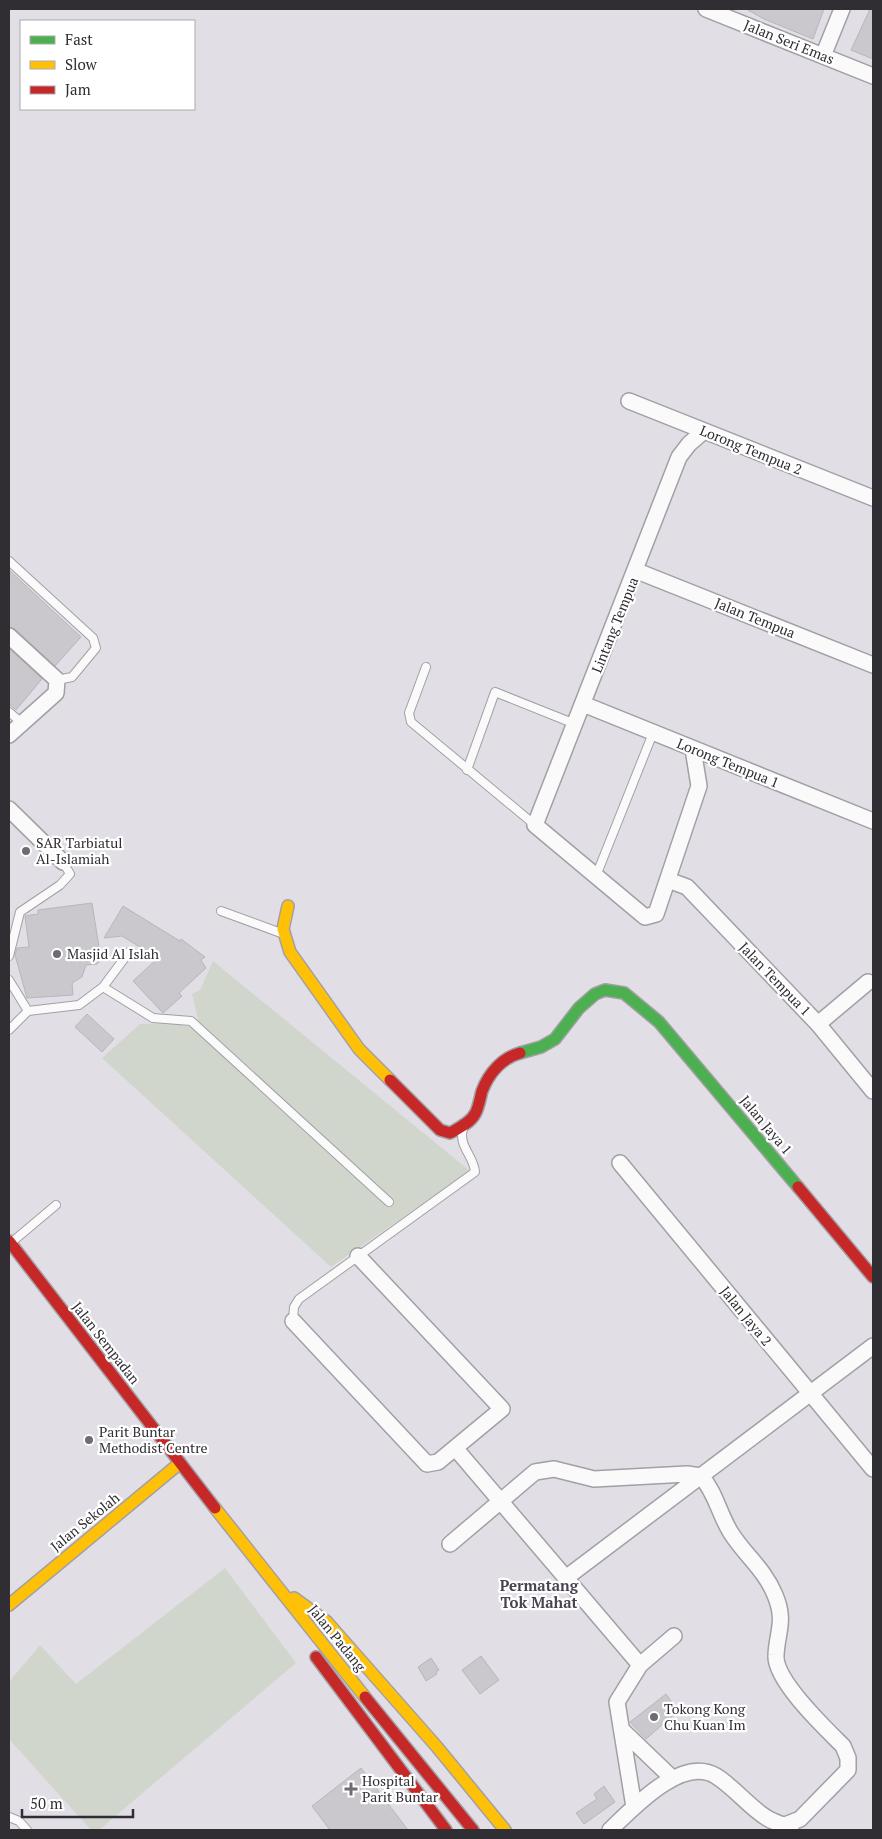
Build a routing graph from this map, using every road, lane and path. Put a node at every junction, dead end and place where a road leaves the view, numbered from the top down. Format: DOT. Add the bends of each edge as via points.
graph roads {
  1 [pos="706,9"];
  2 [pos="842,9"];
  3 [pos="823,56"];
  4 [pos="873,76"];
  5 [pos="629,401"];
  6 [pos="704,431"];
  7 [pos="873,498"];
  8 [pos="9,561"];
  9 [pos="636,571"];
  10 [pos="9,636"];
  11 [pos="873,664"];
  12 [pos="426,667"];
  13 [pos="57,680"];
  14 [pos="583,704"];
  15 [pos="9,712"];
  16 [pos="22,723"];
  17 [pos="576,724"];
  18 [pos="653,733"];
  19 [pos="9,735"];
  20 [pos="693,749"];
  21 [pos="467,770"];
  22 [pos="9,809"];
  23 [pos="873,821"];
  24 [pos="535,825"];
  25 [pos="63,862"];
  26 [pos="596,876"];
  27 [pos="668,880"];
  28 [pos="288,906"];
  29 [pos="221,911"];
  30 [pos="282,934"];
  31 [pos="129,952"];
  32 [pos="9,956"];
  33 [pos="9,980"];
  34 [pos="871,986"];
  35 [pos="103,987"];
  36 [pos="28,1011"];
  37 [pos="818,1024"];
  38 [pos="9,1030"];
  39 [pos="873,1091"];
  40 [pos="464,1127"];
  41 [pos="620,1163"];
  42 [pos="389,1202"];
  43 [pos="56,1205"];
  44 [pos="10,1242"];
  45 [pos="358,1256"];
  46 [pos="873,1277"];
  47 [pos="293,1321"];
  48 [pos="873,1346"];
  49 [pos="811,1394"];
  50 [pos="456,1449"];
  51 [pos="180,1463"];
  52 [pos="873,1469"];
  53 [pos="701,1476"];
  54 [pos="501,1500"];
  55 [pos="450,1544"];
  56 [pos="567,1577"];
  57 [pos="272,1582"];
  58 [pos="9,1605"];
  59 [pos="297,1631"];
  60 [pos="674,1636"];
  61 [pos="308,1647"];
  62 [pos="640,1665"];
  63 [pos="622,1730"];
  64 [pos="672,1778"];
  65 [pos="634,1807"];
  66 [pos="9,1817"];
  67 [pos="788,1828"];
  68 [pos="27,1830"];
  69 [pos="446,1830"];
  70 [pos="472,1830"];
  71 [pos="505,1830"];
  72 [pos="610,1830"];
  1 -- 3 [label="street, Jalan Seri Emas"];
  2 -- 3 [label="street"];
  3 -- 4 [label="street, Jalan Seri Emas"];
  5 -- 6 [label="street, Lorong Tempua 2"];
  6 -- 7 [label="street, Lorong Tempua 2"];
  6 -- 9 [label="street, Lintang Tempua" via="679,457"];
  8 -- 13 [label="lane" via="93,638 96,648 72,677"];
  9 -- 11 [label="street, Jalan Tempua"];
  9 -- 14 [label="street, Lintang Tempua"];
  10 -- 13 [label="street"];
  12 -- 21 [label="lane" via="409,718 414,726"];
  13 -- 16 [label="street" via="56,693"];
  14 -- 17 [label="street, Lintang Tempua"];
  14 -- 18 [label="street, Lorong Tempua 1"];
  15 -- 16 [label="lane"];
  16 -- 19 [label="street"];
  17 -- 21 [label="lane" via="495,692"];
  17 -- 24 [label="street, Lintang Tempua"];
  18 -- 20 [label="street, Lorong Tempua 1"];
  18 -- 26 [label="lane"];
  20 -- 23 [label="street, Lorong Tempua 1"];
  20 -- 27 [label="street" via="699,786"];
  21 -- 24 [label="lane"];
  22 -- 25 [label="street"];
  24 -- 26 [label="street"];
  25 -- 32 [label="lane" via="70,874 60,886 20,912"];
  26 -- 27 [label="street" via="645,916 656,914"];
  27 -- 37 [label="street, Jalan Tempua 1" via="688,887"];
  28 -- 30 [label="street" via="283,915"];
  29 -- 30 [label="lane"];
  30 -- 40 [label="street" via="290,952 359,1049 440,1130 450,1133"];
  31 -- 35 [label="lane"];
  33 -- 36 [label="lane"];
  34 -- 37 [label="street"];
  35 -- 36 [label="lane" via="79,1005"];
  35 -- 42 [label="lane" via="153,1018 191,1021"];
  36 -- 38 [label="lane"];
  37 -- 39 [label="street, Jalan Tempua 1"];
  40 -- 45 [label="lane" via="462,1143 475,1172"];
  40 -- 46 [label="street, Jalan Jaya 1" via="475,1116 480,1106 482,1087 502,1060 547,1044 562,1032 584,1002 602,990 617,989 632,996 659,1022"];
  41 -- 49 [label="street, Jalan Jaya 2"];
  43 -- 44 [label="lane"];
  44 -- 51 [label="street, Jalan Sempadan"];
  45 -- 47 [label="lane" via="299,1299 294,1307"];
  45 -- 50 [label="street" via="502,1408"];
  47 -- 50 [label="street" via="427,1464 438,1462"];
  48 -- 49 [label="street"];
  49 -- 52 [label="street, Jalan Jaya 2"];
  49 -- 53 [label="street"];
  50 -- 54 [label="street"];
  51 -- 57 [label="street, Jalan Padang"];
  51 -- 58 [label="street, Jalan Sekolah"];
  53 -- 54 [label="street" via="594,1479 554,1469 536,1472"];
  53 -- 56 [label="street"];
  53 -- 67 [label="street" via="710,1486 730,1532 763,1573 776,1596 782,1626 775,1657 788,1687 843,1746 848,1758 848,1770"];
  54 -- 55 [label="street"];
  54 -- 56 [label="street"];
  56 -- 62 [label="street"];
  57 -- 59 [label="street"];
  57 -- 70 [label="street, Jalan Padang"];
  57 -- 71 [label="street" via="328,1622"];
  60 -- 62 [label="street"];
  61 -- 69 [label="street"];
  62 -- 63 [label="street" via="617,1702"];
  63 -- 64 [label="street"];
  63 -- 65 [label="street"];
  64 -- 65 [label="street"];
  64 -- 67 [label="street" via="699,1770 716,1776 767,1818"];
  65 -- 72 [label="street"];
  66 -- 68 [label="lane" via="20,1821"];
}
